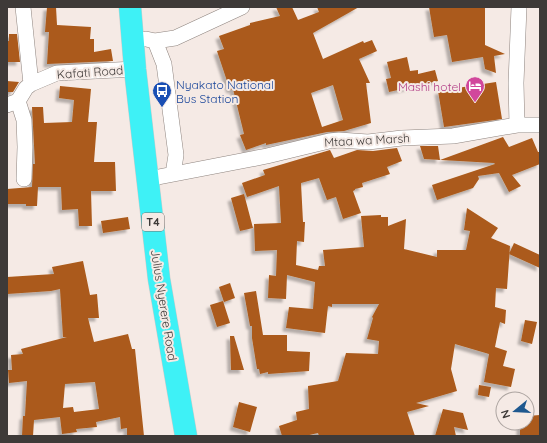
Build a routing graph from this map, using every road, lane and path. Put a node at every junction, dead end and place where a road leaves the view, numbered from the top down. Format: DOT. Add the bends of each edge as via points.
graph roads {
  1 [pos="23,7"];
  2 [pos="130,7"];
  3 [pos="242,7"];
  4 [pos="519,7"];
  5 [pos="133,38"];
  6 [pos="156,41"];
  7 [pos="135,69"];
  8 [pos="31,84"];
  9 [pos="13,103"];
  10 [pos="517,125"];
  11 [pos="540,125"];
  12 [pos="173,174"];
  13 [pos="24,179"];
  14 [pos="148,179"];
  15 [pos="186,436"];
  1 -- 8 [label="street"];
  2 -- 5 [label="highway, Julius Nyerere Road / T4"];
  3 -- 6 [label="street" via="174,38"];
  4 -- 10 [label="street"];
  5 -- 6 [label="street"];
  5 -- 7 [label="highway, Julius Nyerere Road / T4"];
  6 -- 12 [label="street" via="164,64 176,155"];
  7 -- 8 [label="street, Kafati Road" via="57,73"];
  7 -- 14 [label="highway, Julius Nyerere Road / T4"];
  8 -- 9 [label="street, Kafati Road"];
  9 -- 13 [label="street" via="24,120"];
  10 -- 11 [label="street, Mtaa wa Marsh"];
  10 -- 12 [label="street, Mtaa wa Marsh" via="448,137 368,142 329,141"];
  12 -- 14 [label="street, Mtaa wa Marsh"];
  14 -- 15 [label="highway, Julius Nyerere Road / T4" via="159,279"];
}
